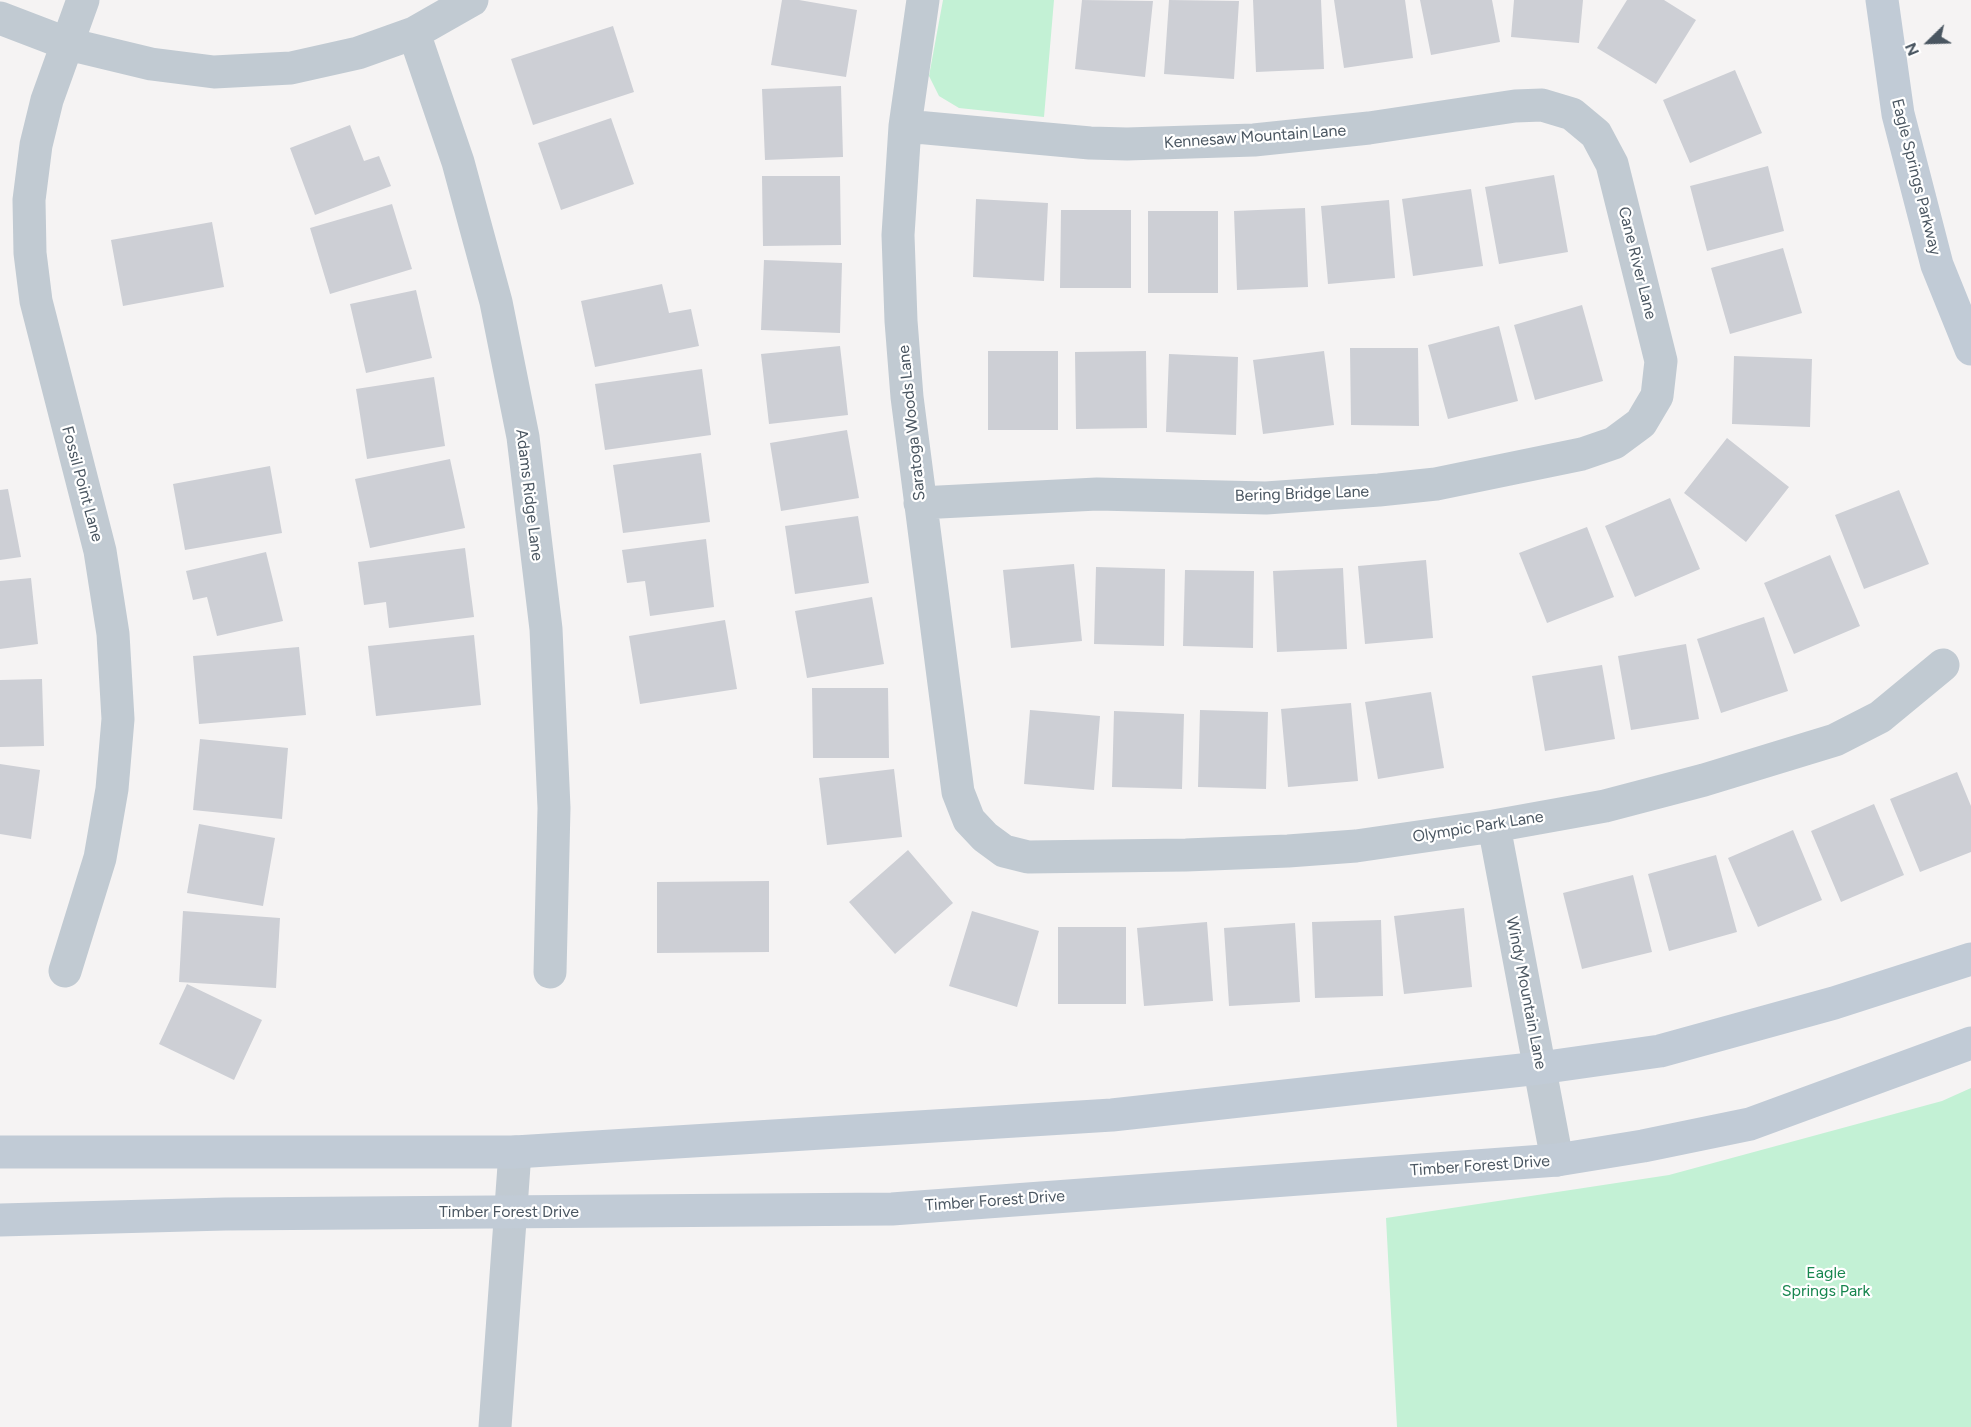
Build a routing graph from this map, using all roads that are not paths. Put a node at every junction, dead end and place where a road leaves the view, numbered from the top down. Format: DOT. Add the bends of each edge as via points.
graph roads {
  1 [pos="83,0"];
  2 [pos="472,0"];
  3 [pos="922,0"];
  4 [pos="1882,0"];
  5 [pos="0,18"];
  6 [pos="414,33"];
  7 [pos="68,44"];
  8 [pos="905,126"];
  9 [pos="1596,134"];
  10 [pos="1971,349"];
  11 [pos="1657,396"];
  12 [pos="920,503"];
  13 [pos="1943,665"];
  14 [pos="1494,826"];
  15 [pos="985,837"];
  16 [pos="1971,959"];
  17 [pos="65,971"];
  18 [pos="550,972"];
  19 [pos="1971,1043"];
  20 [pos="1540,1068"];
  21 [pos="0,1152"];
  22 [pos="516,1152"];
  23 [pos="1557,1160"];
  24 [pos="511,1212"];
  25 [pos="0,1220"];
  26 [pos="495,1427"];
  1 -- 7 [label="street, Fossil Point Lane"];
  2 -- 6 [label="street"];
  3 -- 8 [label="street, Saratoga Woods Lane"];
  4 -- 10 [label="main road, Eagle Springs Parkway" via="1901,124 1937,265"];
  5 -- 7 [label="street"];
  6 -- 7 [label="street" via="358,53 291,68 214,72 151,64"];
  6 -- 18 [label="street, Adams Ridge Lane" via="458,162 496,302 523,437 546,629 554,808"];
  7 -- 17 [label="street, Fossil Point Lane" via="47,100 36,145 29,200 30,253 36,302 100,551 113,634 118,719 112,789 100,858"];
  8 -- 9 [label="street, Kennesaw Mountain Lane" via="1090,143 1254,140 1542,105 1572,114"];
  8 -- 12 [label="street, Saratoga Woods Lane" via="898,235 901,321"];
  9 -- 11 [label="street, Cane River Lane" via="1612,165 1661,361"];
  11 -- 12 [label="street, Bering Bridge Lane" via="1641,423 1614,443 1582,454 1436,484 1266,498 1097,494"];
  12 -- 15 [label="street, Saratoga Woods Lane" via="958,792 969,820"];
  13 -- 14 [label="street, Olympic Park Lane" via="1880,717 1835,740 1605,806"];
  14 -- 15 [label="street, Olympic Park Lane" via="1356,846 1186,855 1028,856 1004,851"];
  14 -- 20 [label="street, Windy Mountain Lane"];
  16 -- 20 [label="main road" via="1834,1003 1660,1051"];
  19 -- 23 [label="main road, Timber Forest Drive" via="1750,1124"];
  20 -- 22 [label="main road" via="1113,1115"];
  20 -- 23 [label="street, Windy Mountain Lane"];
  21 -- 22 [label="main road"];
  22 -- 24 [label="street"];
  23 -- 24 [label="main road, Timber Forest Drive" via="892,1209"];
  24 -- 25 [label="main road, Timber Forest Drive"];
  24 -- 26 [label="street"];
}
